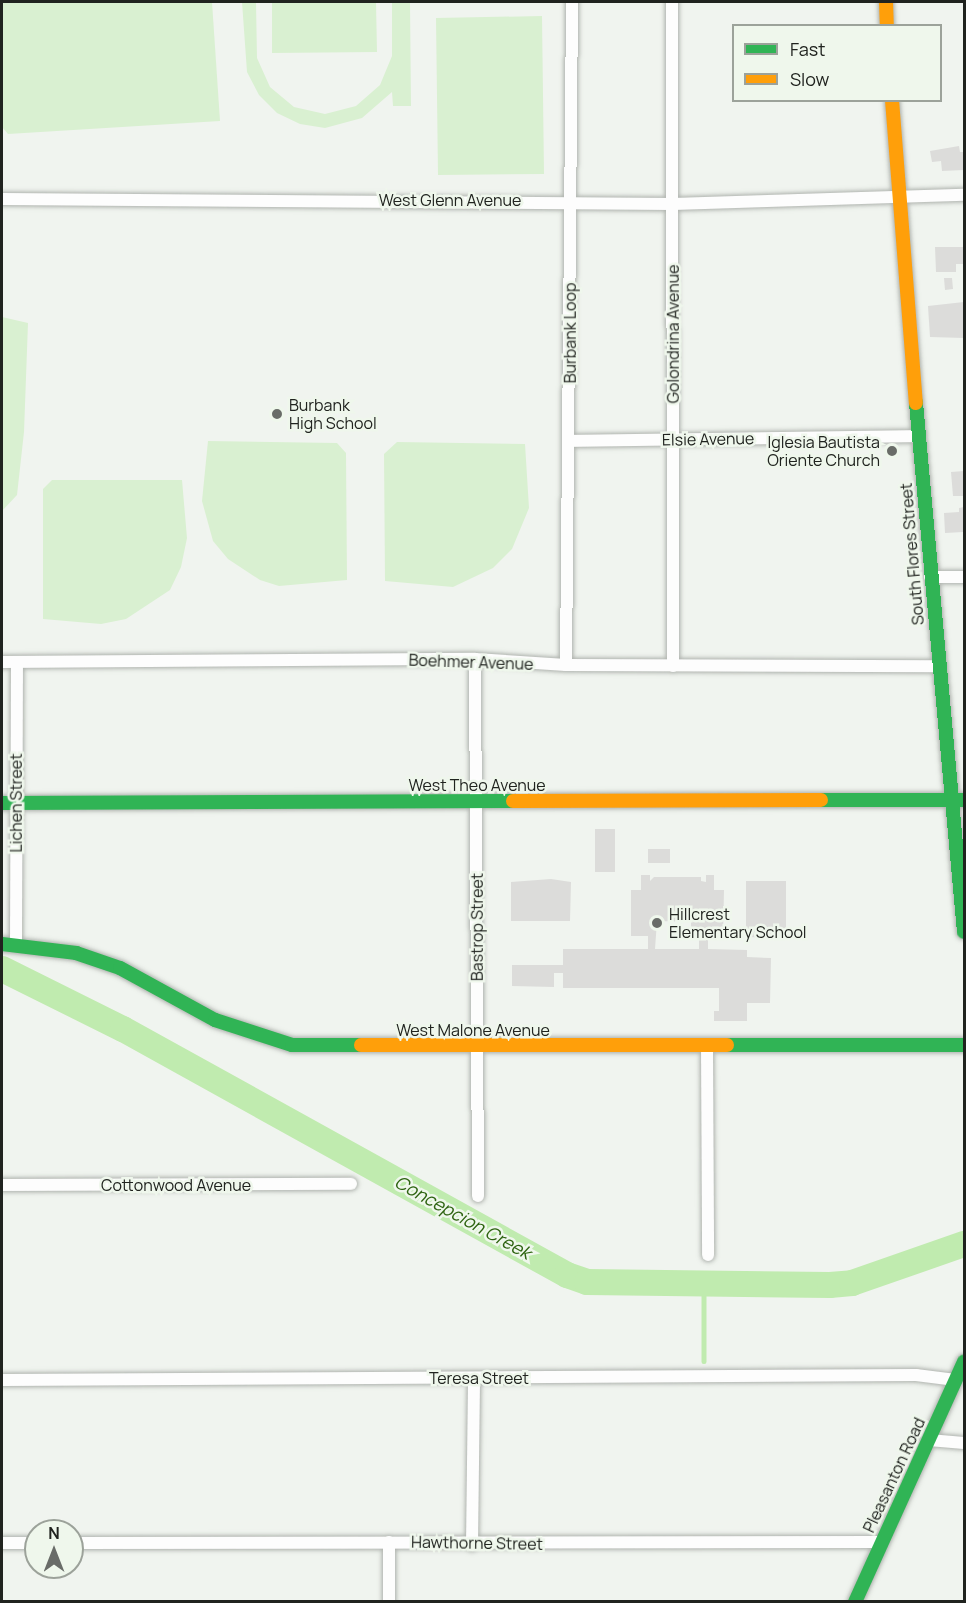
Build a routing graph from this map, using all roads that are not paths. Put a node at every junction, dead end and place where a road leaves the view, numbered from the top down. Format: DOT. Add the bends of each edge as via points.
graph roads {
  1 [pos="572,2"];
  2 [pos="672,2"];
  3 [pos="886,2"];
  4 [pos="887,24"];
  5 [pos="892,102"];
  6 [pos="964,195"];
  7 [pos="898,196"];
  8 [pos="2,199"];
  9 [pos="571,201"];
  10 [pos="673,204"];
  11 [pos="918,436"];
  12 [pos="674,439"];
  13 [pos="569,441"];
  14 [pos="930,577"];
  15 [pos="964,577"];
  16 [pos="475,659"];
  17 [pos="2,662"];
  18 [pos="17,662"];
  19 [pos="566,665"];
  20 [pos="673,666"];
  21 [pos="940,666"];
  22 [pos="958,801"];
  23 [pos="476,802"];
  24 [pos="9,803"];
  25 [pos="964,932"];
  26 [pos="2,944"];
  27 [pos="16,944"];
  28 [pos="707,1045"];
  29 [pos="964,1045"];
  30 [pos="477,1047"];
  31 [pos="351,1184"];
  32 [pos="2,1185"];
  33 [pos="478,1196"];
  34 [pos="708,1255"];
  35 [pos="964,1362"];
  36 [pos="474,1378"];
  37 [pos="2,1380"];
  38 [pos="956,1380"];
  39 [pos="929,1440"];
  40 [pos="964,1443"];
  41 [pos="389,1542"];
  42 [pos="881,1542"];
  43 [pos="2,1543"];
  44 [pos="24,1543"];
  45 [pos="84,1543"];
  46 [pos="472,1545"];
  47 [pos="389,1602"];
  48 [pos="855,1602"];
  1 -- 9 [label="street, Burbank Loop"];
  2 -- 10 [label="street, Golondrina Avenue"];
  3 -- 4 [label="street"];
  5 -- 7 [label="street, South Flores Street"];
  6 -- 7 [label="street, West Glenn Avenue"];
  7 -- 10 [label="street, West Glenn Avenue"];
  7 -- 11 [label="street, South Flores Street"];
  8 -- 9 [label="street, West Glenn Avenue"];
  9 -- 10 [label="street, West Glenn Avenue"];
  9 -- 13 [label="street, Burbank Loop"];
  10 -- 12 [label="street, Golondrina Avenue"];
  11 -- 12 [label="street, Elsie Avenue"];
  11 -- 14 [label="street, South Flores Street"];
  12 -- 13 [label="street, Elsie Avenue"];
  12 -- 20 [label="street, Golondrina Avenue"];
  13 -- 19 [label="street, Burbank Loop"];
  14 -- 15 [label="street"];
  14 -- 21 [label="street, South Flores Street"];
  16 -- 18 [label="street, Boehmer Avenue"];
  16 -- 19 [label="street, Boehmer Avenue"];
  16 -- 23 [label="street, Bastrop Street"];
  17 -- 18 [label="street, Boehmer Avenue"];
  18 -- 24 [label="street, Lichen Street"];
  19 -- 20 [label="street, Boehmer Avenue"];
  20 -- 21 [label="street, Boehmer Avenue"];
  21 -- 22 [label="street, South Flores Street"];
  22 -- 23 [label="street, West Theo Avenue"];
  22 -- 25 [label="street, South Flores Street"];
  23 -- 24 [label="street, West Theo Avenue"];
  23 -- 30 [label="street, Bastrop Street"];
  24 -- 27 [label="street, Lichen Street"];
  26 -- 27 [label="street, West Malone Avenue"];
  27 -- 30 [label="street, West Malone Avenue" via="76,953 120,968 215,1020 270,1041 322,1047"];
  28 -- 29 [label="street, West Malone Avenue"];
  28 -- 30 [label="street, West Malone Avenue"];
  28 -- 34 [label="street"];
  30 -- 33 [label="street, Bastrop Street"];
  31 -- 32 [label="street, Cottonwood Avenue"];
  35 -- 38 [label="street, Pleasanton Road"];
  36 -- 37 [label="street, Teresa Street"];
  36 -- 38 [label="street, Teresa Street" via="916,1375"];
  36 -- 46 [label="street"];
  38 -- 39 [label="street, Pleasanton Road"];
  39 -- 40 [label="street"];
  39 -- 42 [label="street, Pleasanton Road"];
  41 -- 45 [label="street, Hawthorne Street"];
  41 -- 46 [label="street, Hawthorne Street"];
  41 -- 47 [label="street"];
  42 -- 46 [label="street, Hawthorne Street"];
  42 -- 48 [label="street, Pleasanton Road"];
  43 -- 44 [label="street"];
}
